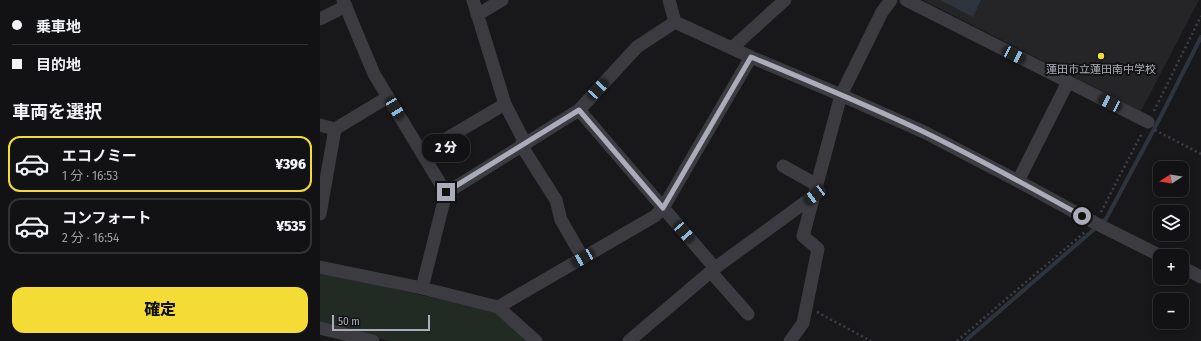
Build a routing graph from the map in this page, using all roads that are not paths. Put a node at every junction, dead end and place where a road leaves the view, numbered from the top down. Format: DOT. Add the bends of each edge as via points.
graph roads {
  1 [pos="473,0"];
  2 [pos="502,0"];
  3 [pos="669,0"];
  4 [pos="785,0"];
  5 [pos="891,0"];
  6 [pos="906,0"];
  7 [pos="344,3"];
  8 [pos="477,15"];
  9 [pos="320,19"];
  10 [pos="675,22"];
  11 [pos="732,48"];
  12 [pos="751,57"];
  13 [pos="1068,82"];
  14 [pos="841,95"];
  15 [pos="388,97"];
  16 [pos="505,104"];
  17 [pos="579,110"];
  18 [pos="1148,122"];
  19 [pos="320,125"];
  20 [pos="335,129"];
  21 [pos="523,144"];
  22 [pos="422,153"];
  23 [pos="783,166"];
  24 [pos="1018,181"];
  25 [pos="816,190"];
  26 [pos="446,192"];
  27 [pos="663,208"];
  28 [pos="320,214"];
  29 [pos="1153,252"];
  30 [pos="583,258"];
  31 [pos="320,267"];
  32 [pos="713,270"];
  33 [pos="1189,271"];
  34 [pos="1201,277"];
  35 [pos="422,288"];
  36 [pos="498,307"];
  37 [pos="748,314"];
  38 [pos="320,328"];
  39 [pos="336,336"];
  40 [pos="373,341"];
  41 [pos="536,341"];
  42 [pos="629,341"];
  43 [pos="790,341"];
  1 -- 8 [label="street"];
  2 -- 8 [label="street"];
  3 -- 10 [label="street"];
  4 -- 11 [label="street"];
  5 -- 14 [label="street" via="882,12"];
  6 -- 13 [label="street"];
  7 -- 9 [label="street"];
  7 -- 15 [label="street" via="374,74"];
  8 -- 16 [label="street"];
  10 -- 11 [label="street"];
  10 -- 17 [label="street" via="638,47"];
  11 -- 12 [label="street"];
  12 -- 14 [label="street"];
  12 -- 27 [label="street"];
  13 -- 18 [label="street"];
  13 -- 24 [label="street"];
  14 -- 24 [label="street" via="924,132"];
  14 -- 25 [label="street"];
  15 -- 20 [label="street"];
  15 -- 22 [label="street"];
  16 -- 21 [label="street"];
  16 -- 22 [label="street"];
  17 -- 21 [label="street"];
  17 -- 27 [label="street"];
  19 -- 20 [label="street"];
  20 -- 28 [label="street"];
  21 -- 26 [label="street"];
  21 -- 30 [label="street" via="556,200 561,220"];
  22 -- 26 [label="street"];
  23 -- 25 [label="street"];
  24 -- 29 [label="street"];
  25 -- 32 [label="street"];
  25 -- 43 [label="street" via="803,236 818,249 803,323"];
  26 -- 35 [label="street"];
  27 -- 30 [label="street" via="655,216"];
  27 -- 32 [label="street"];
  30 -- 36 [label="street"];
  31 -- 35 [label="street"];
  32 -- 37 [label="street"];
  32 -- 42 [label="street"];
  33 -- 34 [label="street"];
  35 -- 36 [label="street"];
  36 -- 41 [label="street"];
  38 -- 39 [label="street"];
  39 -- 40 [label="street"];
}
